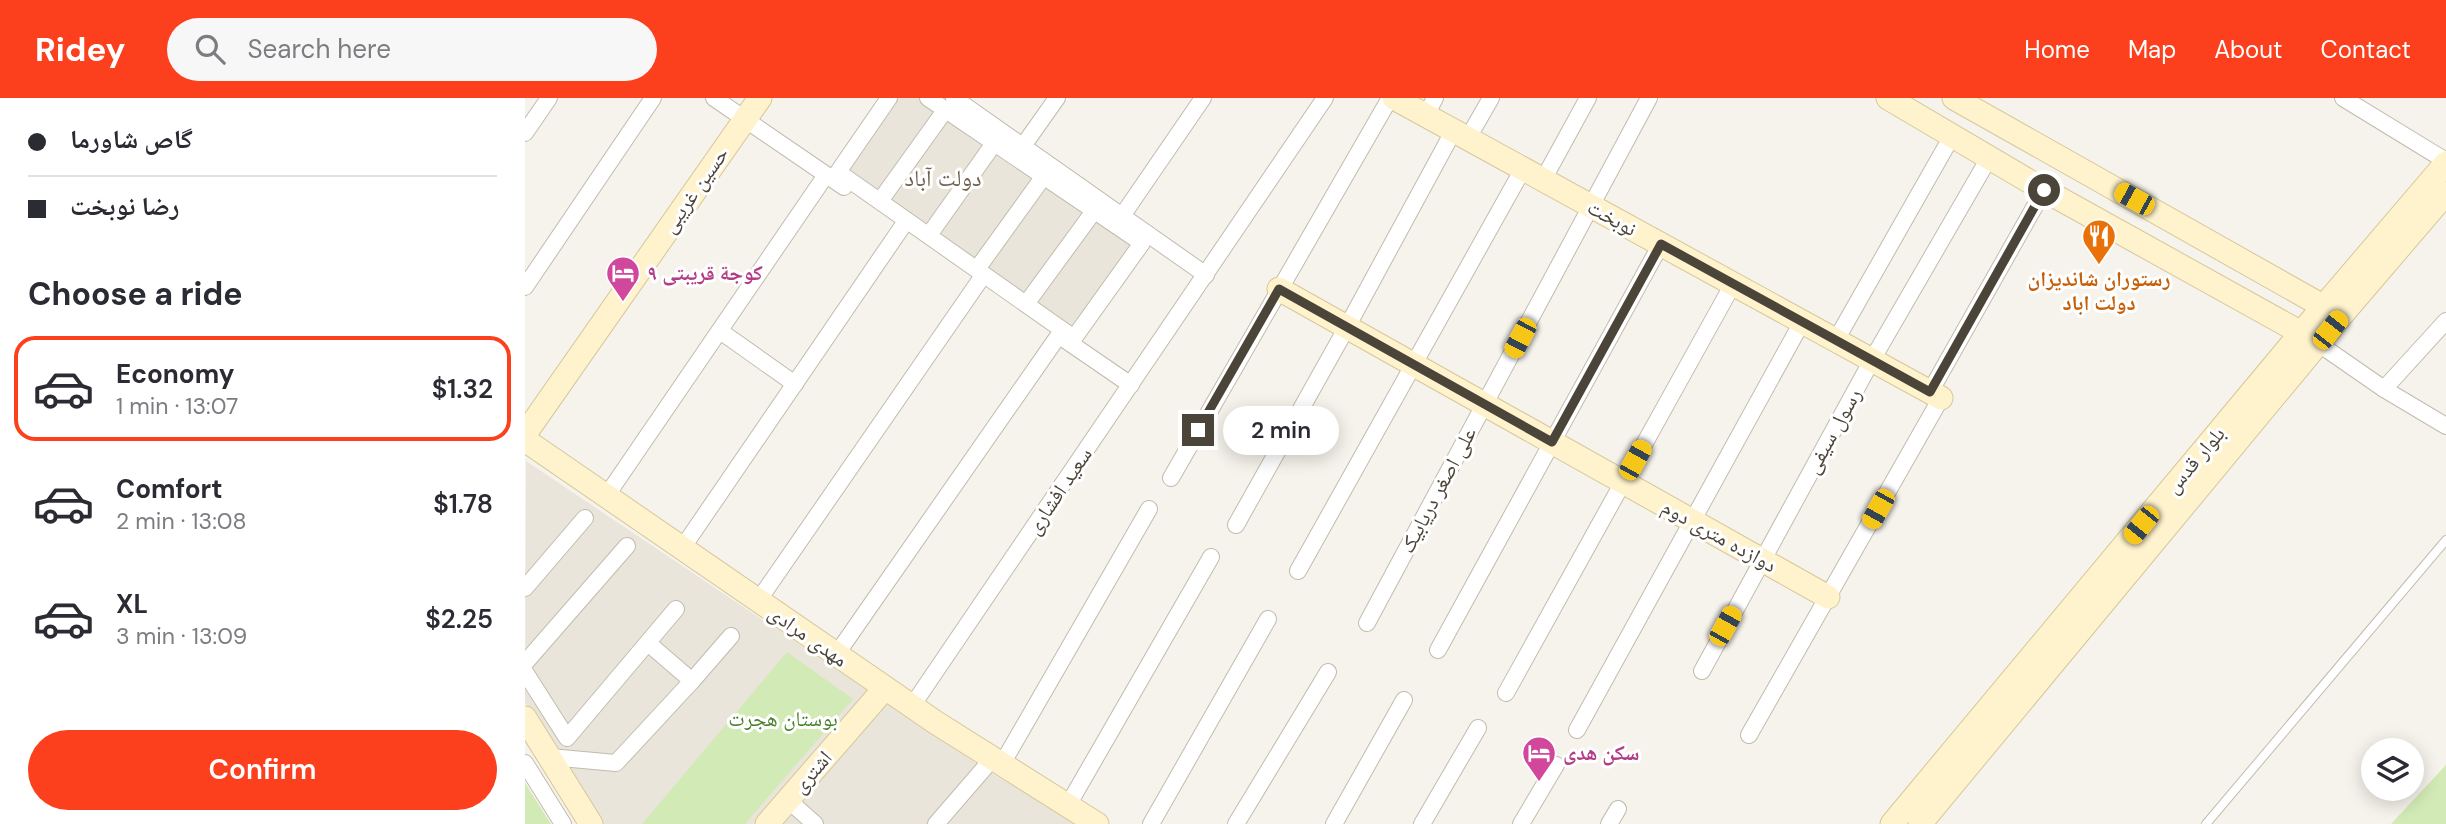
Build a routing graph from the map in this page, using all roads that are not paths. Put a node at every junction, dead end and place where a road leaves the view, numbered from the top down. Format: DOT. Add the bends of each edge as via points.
graph roads {
  1 [pos="549,98"];
  2 [pos="653,98"];
  3 [pos="714,98"];
  4 [pos="760,98"];
  5 [pos="889,98"];
  6 [pos="928,98"];
  7 [pos="1057,98"];
  8 [pos="1203,98"];
  9 [pos="1325,98"];
  10 [pos="1392,98"];
  11 [pos="1491,98"];
  12 [pos="1588,98"];
  13 [pos="1649,98"];
  14 [pos="1888,98"];
  15 [pos="1954,98"];
  16 [pos="2343,98"];
  17 [pos="950,104"];
  18 [pos="1430,107"];
  19 [pos="1918,107"];
  20 [pos="745,119"];
  21 [pos="525,133"];
  22 [pos="1461,134"];
  23 [pos="1952,136"];
  24 [pos="1010,145"];
  25 [pos="1989,158"];
  26 [pos="2446,162"];
  27 [pos="1533,174"];
  28 [pos="826,175"];
  29 [pos="1044,176"];
  30 [pos="2044,190"];
  31 [pos="2446,192"];
  32 [pos="880,201"];
  33 [pos="1591,206"];
  34 [pos="1094,211"];
  35 [pos="1122,216"];
  36 [pos="902,228"];
  37 [pos="929,235"];
  38 [pos="1661,244"];
  39 [pos="978,275"];
  40 [pos="1206,275"];
  41 [pos="1733,284"];
  42 [pos="525,286"];
  43 [pos="1279,289"];
  44 [pos="1026,304"];
  45 [pos="2332,311"];
  46 [pos="2446,321"];
  47 [pos="1802,322"];
  48 [pos="1347,327"];
  49 [pos="720,331"];
  50 [pos="1059,335"];
  51 [pos="2310,338"];
  52 [pos="1836,340"];
  53 [pos="1872,360"];
  54 [pos="1413,364"];
  55 [pos="795,384"];
  56 [pos="1131,385"];
  57 [pos="2384,389"];
  58 [pos="1935,395"];
  59 [pos="1484,404"];
  60 [pos="2446,426"];
  61 [pos="525,434"];
  62 [pos="525,440"];
  63 [pos="1552,442"];
  64 [pos="1171,478"];
  65 [pos="1623,482"];
  66 [pos="607,495"];
  67 [pos="1149,509"];
  68 [pos="585,518"];
  69 [pos="1692,520"];
  70 [pos="1236,525"];
  71 [pos="2446,540"];
  72 [pos="627,546"];
  73 [pos="683,547"];
  74 [pos="1211,557"];
  75 [pos="1761,559"];
  76 [pos="1298,570"];
  77 [pos="525,588"];
  78 [pos="1828,597"];
  79 [pos="758,601"];
  80 [pos="676,609"];
  81 [pos="1268,619"];
  82 [pos="1367,623"];
  83 [pos="731,636"];
  84 [pos="648,643"];
  85 [pos="1438,650"];
  86 [pos="836,655"];
  87 [pos="525,663"];
  88 [pos="1702,671"];
  89 [pos="525,672"];
  90 [pos="1328,672"];
  91 [pos="692,681"];
  92 [pos="885,688"];
  93 [pos="1506,693"];
  94 [pos="1404,700"];
  95 [pos="912,706"];
  96 [pos="525,718"];
  97 [pos="1478,728"];
  98 [pos="1577,730"];
  99 [pos="1749,735"];
  100 [pos="549,757"];
  101 [pos="997,761"];
  102 [pos="525,763"];
  103 [pos="1556,765"];
  104 [pos="788,800"];
  105 [pos="1067,807"];
  106 [pos="1618,809"];
  107 [pos="563,824"];
  108 [pos="591,824"];
  109 [pos="767,824"];
  110 [pos="815,824"];
  111 [pos="936,824"];
  112 [pos="1097,824"];
  113 [pos="1151,824"];
  114 [pos="1236,824"];
  115 [pos="1334,824"];
  116 [pos="1422,824"];
  117 [pos="1521,824"];
  118 [pos="1609,824"];
  119 [pos="1892,824"];
  120 [pos="1920,824"];
  121 [pos="2206,824"];
  1 -- 21 [label="street"];
  2 -- 42 [label="street"];
  3 -- 20 [label="street"];
  4 -- 20 [label="street, حسین غریبی"];
  5 -- 32 [label="street" via="838,172"];
  6 -- 17 [label="street"];
  7 -- 24 [label="street"];
  8 -- 35 [label="street"];
  9 -- 40 [label="street, سعید افشاری"];
  10 -- 18 [label="street, نوبخت"];
  10 -- 43 [label="street"];
  11 -- 22 [label="street"];
  12 -- 27 [label="street"];
  13 -- 33 [label="street, علی اصغر دریابیک"];
  14 -- 19 [label="street"];
  15 -- 45 [label="street"];
  16 -- 26 [label="street"];
  17 -- 24 [label="street"];
  17 -- 32 [label="street"];
  18 -- 22 [label="street, نوبخت"];
  19 -- 23 [label="street"];
  20 -- 28 [label="street"];
  20 -- 61 [label="street, حسین غریبی"];
  22 -- 27 [label="street, نوبخت"];
  22 -- 48 [label="street"];
  23 -- 25 [label="street"];
  23 -- 52 [label="street"];
  24 -- 29 [label="street"];
  24 -- 35 [label="street"];
  24 -- 37 [label="street"];
  25 -- 30 [label="street"];
  25 -- 53 [label="street, رسول سیفی"];
  26 -- 45 [label="street, بلوار قدس"];
  27 -- 33 [label="street, نوبخت"];
  27 -- 54 [label="street"];
  28 -- 36 [label="street"];
  28 -- 49 [label="street"];
  29 -- 34 [label="street"];
  29 -- 39 [label="street"];
  30 -- 51 [label="street"];
  30 -- 58 [label="street"];
  31 -- 45 [label="street, بلوار قدس"];
  32 -- 37 [label="street"];
  33 -- 38 [label="street, نوبخت"];
  33 -- 59 [label="street, علی اصغر دریابیک"];
  34 -- 44 [label="street"];
  34 -- 44 [label="street" via="1142,243 1074,338"];
  35 -- 40 [label="street"];
  36 -- 39 [label="street"];
  36 -- 55 [label="street"];
  37 -- 39 [label="street"];
  38 -- 41 [label="street, نوبخت"];
  38 -- 63 [label="street"];
  39 -- 44 [label="street"];
  39 -- 50 [label="street"];
  39 -- 79 [label="street"];
  40 -- 56 [label="street, سعید افشاری"];
  41 -- 47 [label="street, نوبخت"];
  41 -- 65 [label="street"];
  43 -- 48 [label="street, دوازده متری دوم"];
  43 -- 64 [label="street"];
  45 -- 51 [label="street, بلوار قدس"];
  46 -- 57 [label="street"];
  47 -- 52 [label="street, نوبخت"];
  47 -- 69 [label="street"];
  48 -- 54 [label="street, دوازده متری دوم"];
  48 -- 70 [label="street"];
  49 -- 55 [label="street"];
  49 -- 66 [label="street"];
  50 -- 56 [label="street"];
  50 -- 86 [label="street"];
  51 -- 57 [label="street"];
  51 -- 119 [label="street, بلوار قدس"];
  51 -- 120 [label="street, بلوار قدس"];
  52 -- 53 [label="street, نوبخت"];
  53 -- 58 [label="street, نوبخت"];
  53 -- 75 [label="street, رسول سیفی"];
  54 -- 59 [label="street, دوازده متری دوم"];
  54 -- 76 [label="street"];
  55 -- 73 [label="street"];
  56 -- 95 [label="street, سعید افشاری"];
  57 -- 60 [label="street"];
  58 -- 78 [label="street"];
  59 -- 63 [label="street, دوازده متری دوم"];
  59 -- 82 [label="street, علی اصغر دریابیک"];
  62 -- 66 [label="street, مهدی مرادی"];
  63 -- 65 [label="street, دوازده متری دوم"];
  63 -- 85 [label="street"];
  65 -- 69 [label="street, دوازده متری دوم"];
  65 -- 93 [label="street"];
  66 -- 73 [label="street, مهدی مرادی"];
  67 -- 101 [label="street"];
  68 -- 77 [label="street"];
  69 -- 75 [label="street, دوازده متری دوم"];
  69 -- 98 [label="street"];
  71 -- 121 [label="lane"];
  72 -- 87 [label="street"];
  73 -- 79 [label="street, مهدی مرادی"];
  74 -- 105 [label="street"];
  75 -- 78 [label="street, دوازده متری دوم"];
  75 -- 88 [label="street, رسول سیفی"];
  78 -- 99 [label="street"];
  79 -- 86 [label="street, مهدی مرادی"];
  80 -- 84 [label="street"];
  81 -- 113 [label="street"];
  83 -- 91 [label="street"];
  84 -- 89 [label="street" via="567,738"];
  84 -- 91 [label="street"];
  86 -- 92 [label="street, مهدی مرادی"];
  90 -- 114 [label="street"];
  91 -- 100 [label="street" via="616,763"];
  92 -- 95 [label="street, مهدی مرادی"];
  92 -- 104 [label="street, اشتری"];
  94 -- 115 [label="street"];
  95 -- 101 [label="street, مهدی مرادی"];
  96 -- 100 [label="street"];
  97 -- 116 [label="street"];
  100 -- 108 [label="street"];
  101 -- 105 [label="street, مهدی مرادی"];
  101 -- 111 [label="street"];
  102 -- 107 [label="street"];
  103 -- 117 [label="street"];
  104 -- 109 [label="street, اشتری"];
  104 -- 110 [label="street"];
  105 -- 112 [label="street, مهدی مرادی"];
  106 -- 118 [label="street"];
}
